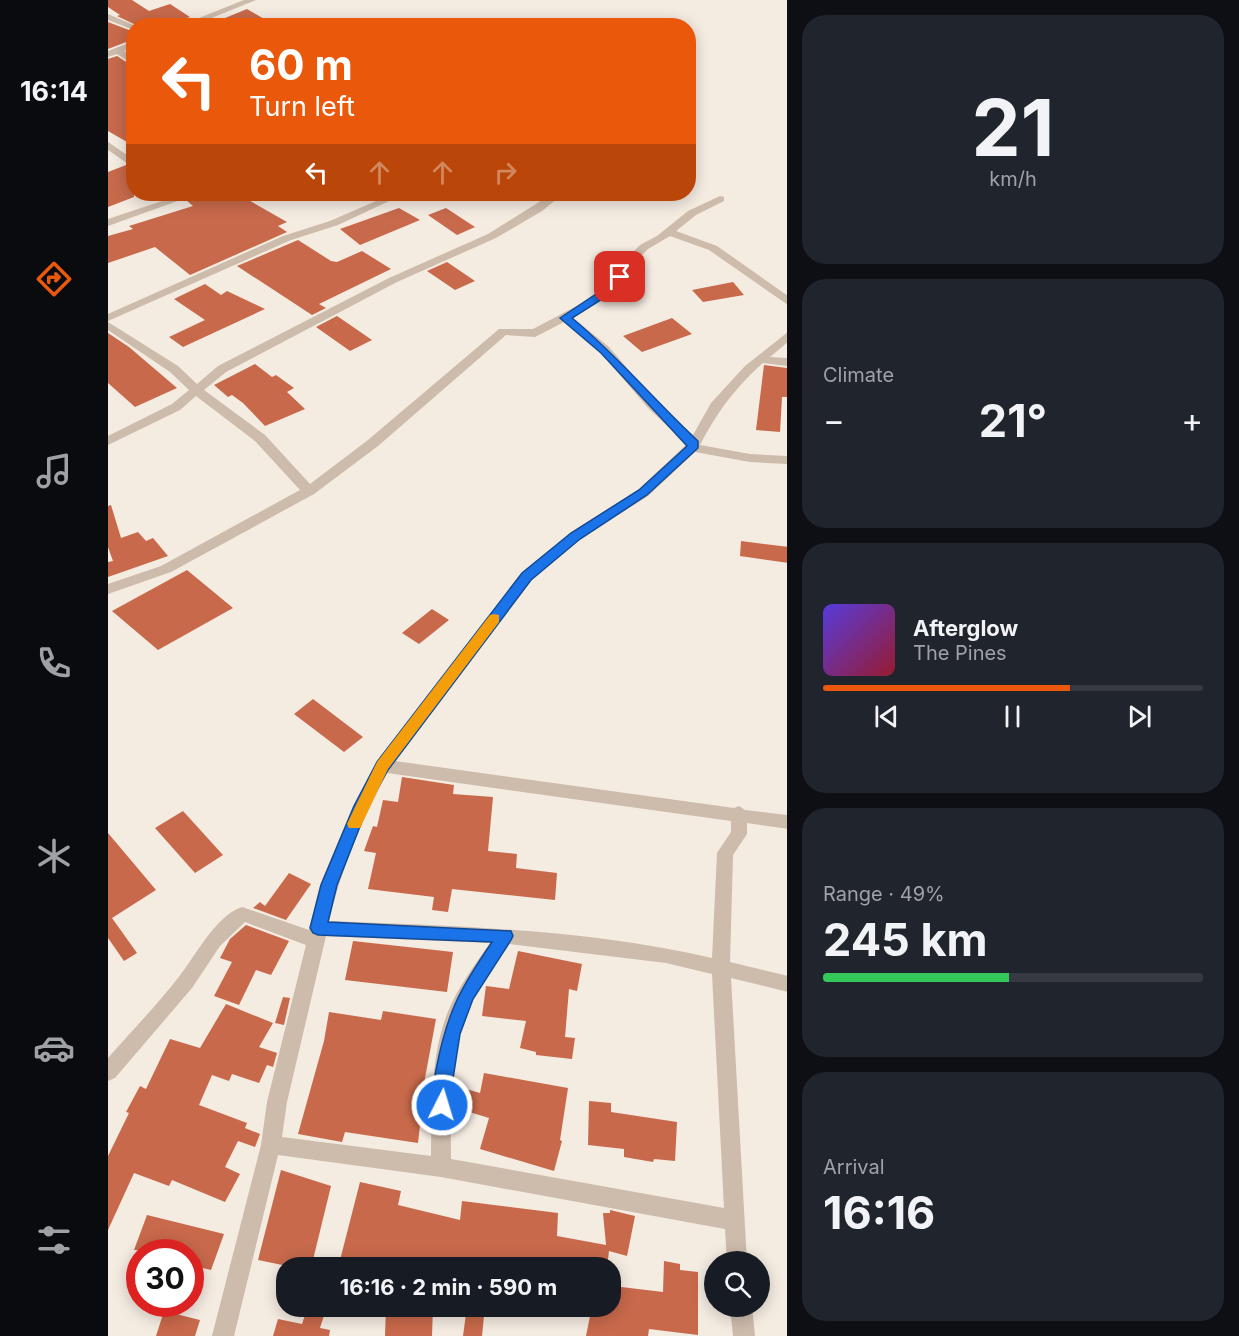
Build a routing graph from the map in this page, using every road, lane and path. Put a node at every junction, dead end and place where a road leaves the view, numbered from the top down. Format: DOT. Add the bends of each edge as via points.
graph roads {
  1 [pos="252,0"];
  2 [pos="108,17"];
  3 [pos="203,18"];
  4 [pos="126,25"];
  5 [pos="108,145"];
  6 [pos="126,159"];
  7 [pos="720,199"];
  8 [pos="160,201"];
  9 [pos="384,201"];
  10 [pos="549,201"];
  11 [pos="108,223"];
  12 [pos="669,232"];
  13 [pos="787,301"];
  14 [pos="108,318"];
  15 [pos="566,318"];
  16 [pos="108,325"];
  17 [pos="787,336"];
  18 [pos="760,359"];
  19 [pos="787,362"];
  20 [pos="197,391"];
  21 [pos="108,441"];
  22 [pos="692,448"];
  23 [pos="787,460"];
  24 [pos="309,490"];
  25 [pos="108,589"];
  26 [pos="382,766"];
  27 [pos="739,813"];
  28 [pos="787,822"];
  29 [pos="317,934"];
  30 [pos="505,936"];
  31 [pos="721,968"];
  32 [pos="787,984"];
  33 [pos="108,1072"];
  34 [pos="270,1145"];
  35 [pos="441,1167"];
  36 [pos="733,1220"];
  37 [pos="736,1251"];
  38 [pos="742,1317"];
  39 [pos="223,1336"];
  40 [pos="744,1336"];
  1 -- 3 [label="street"];
  2 -- 4 [label="street"];
  5 -- 6 [label="street"];
  7 -- 12 [label="street" via="692,213"];
  8 -- 11 [label="street"];
  9 -- 14 [label="street" via="287,238"];
  10 -- 20 [label="street" via="492,236 404,274 222,369 206,379"];
  12 -- 13 [label="street" via="713,248"];
  12 -- 15 [label="street" via="644,247 611,288"];
  15 -- 22 [label="street" via="604,350 653,406 694,443"];
  15 -- 24 [label="street" via="535,333 503,332 373,443"];
  16 -- 20 [label="street" via="174,369"];
  17 -- 18 [label="street"];
  18 -- 19 [label="street"];
  18 -- 22 [label="street" via="715,406"];
  20 -- 21 [label="street" via="176,407"];
  20 -- 24 [label="street" via="260,438"];
  22 -- 23 [label="street"];
  22 -- 26 [label="street" via="643,493 575,536 527,576"];
  24 -- 25 [label="street" via="166,569"];
  26 -- 27 [label="street" via="657,806"];
  26 -- 29 [label="street" via="329,885"];
  27 -- 28 [label="street"];
  27 -- 31 [label="street" via="738,834 725,853"];
  29 -- 30 [label="street"];
  29 -- 33 [label="street" via="242,914 209,948 186,982"];
  29 -- 34 [label="street"];
  30 -- 31 [label="street" via="666,955"];
  30 -- 35 [label="street" via="466,995 451,1034 441,1091"];
  31 -- 32 [label="street"];
  31 -- 36 [label="street"];
  34 -- 35 [label="street"];
  34 -- 39 [label="street"];
  35 -- 36 [label="street"];
  36 -- 37 [label="street"];
  38 -- 40 [label="street"];
}
